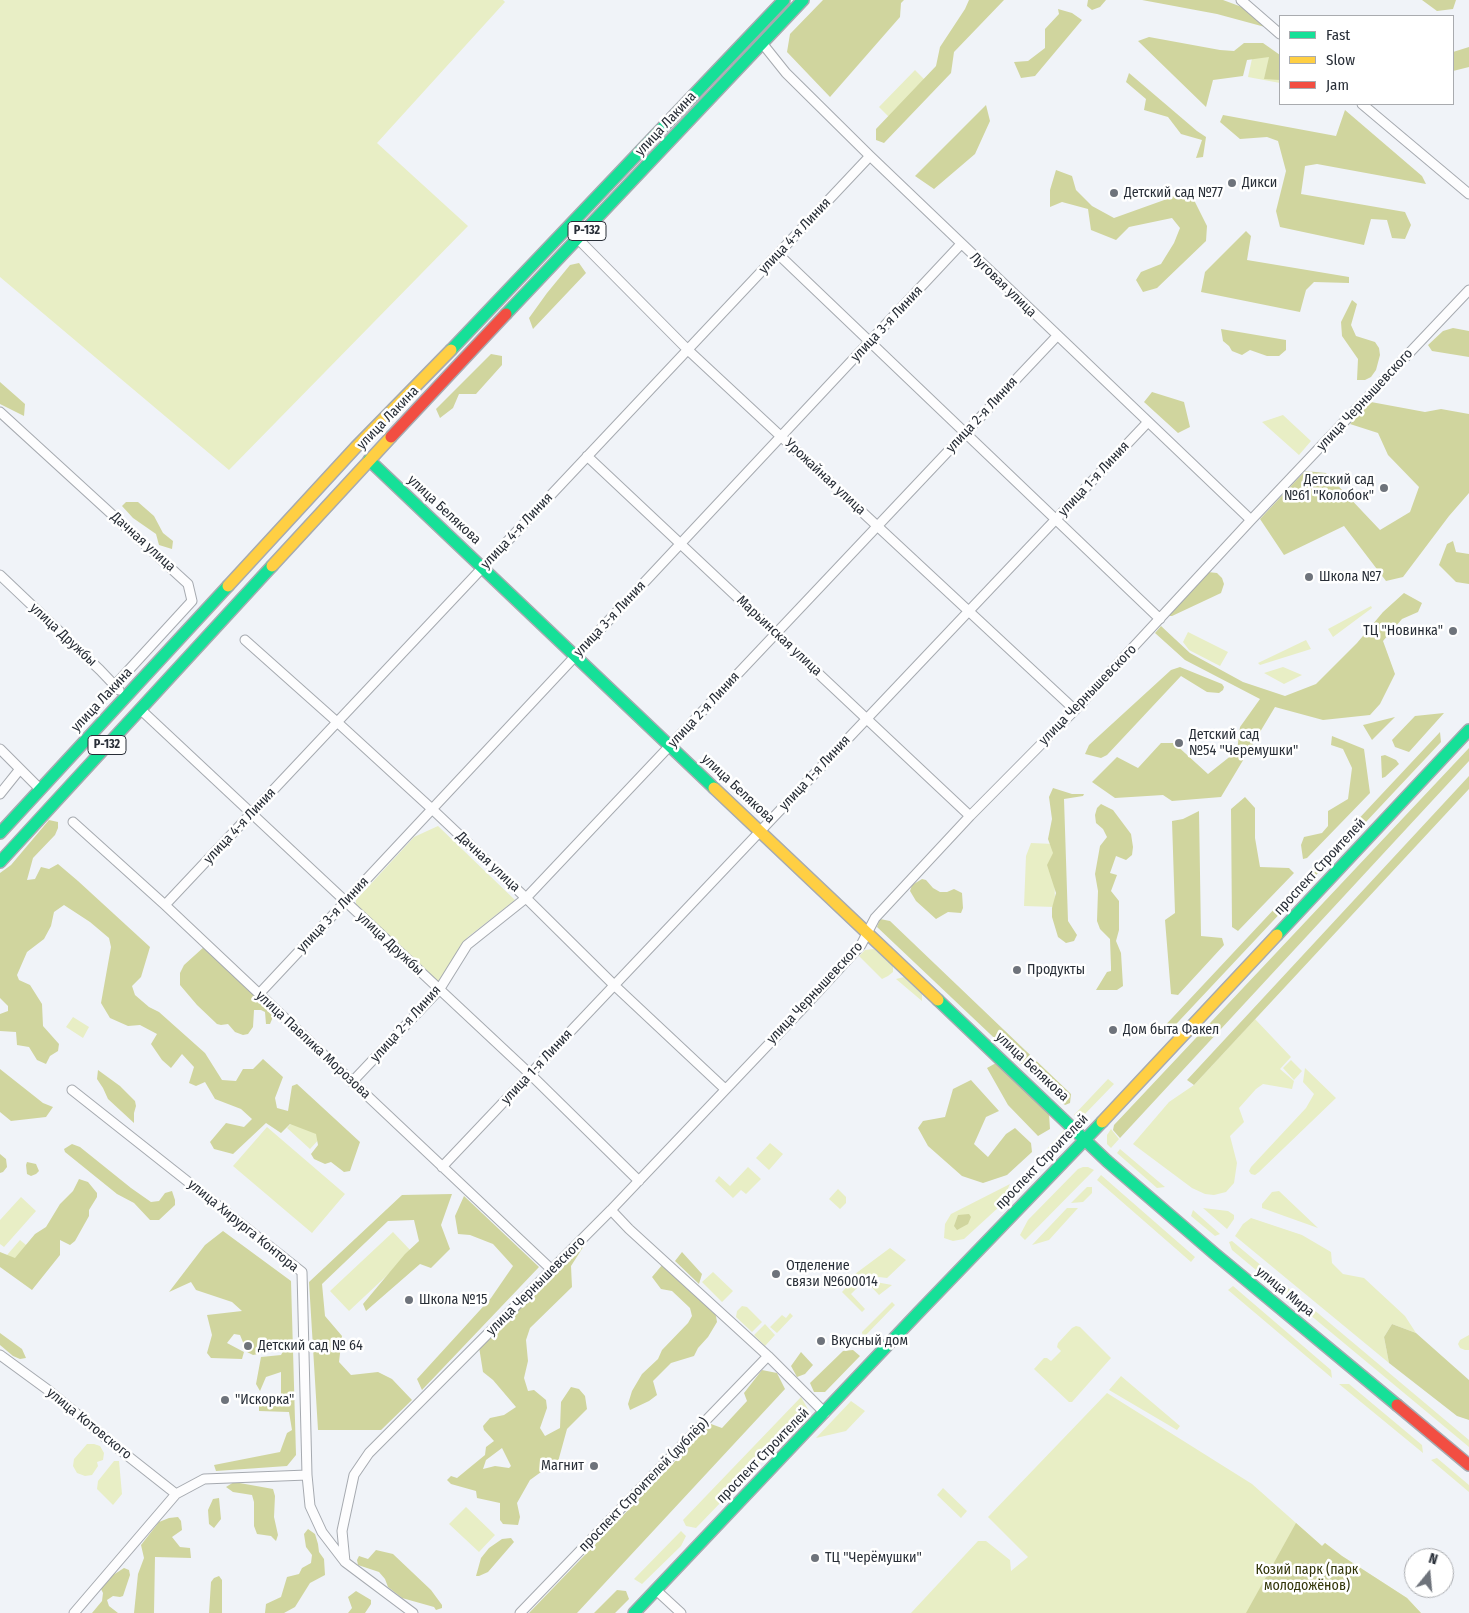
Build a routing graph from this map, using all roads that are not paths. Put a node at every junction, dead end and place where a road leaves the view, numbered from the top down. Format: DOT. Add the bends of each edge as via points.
graph roads {
  1 [pos="784,0"];
  2 [pos="803,0"];
  3 [pos="1241,0"];
  4 [pos="1279,33"];
  5 [pos="762,43"];
  6 [pos="1363,105"];
  7 [pos="870,156"];
  8 [pos="1469,194"];
  9 [pos="578,240"];
  10 [pos="961,244"];
  11 [pos="778,254"];
  12 [pos="1469,290"];
  13 [pos="1057,336"];
  14 [pos="870,342"];
  15 [pos="688,350"];
  16 [pos="0,412"];
  17 [pos="1147,423"];
  18 [pos="965,433"];
  19 [pos="781,437"];
  20 [pos="587,456"];
  21 [pos="369,460"];
  22 [pos="1055,520"];
  23 [pos="1251,520"];
  24 [pos="877,526"];
  25 [pos="681,544"];
  26 [pos="483,568"];
  27 [pos="0,575"];
  28 [pos="968,611"];
  29 [pos="1160,619"];
  30 [pos="776,633"];
  31 [pos="245,640"];
  32 [pos="576,656"];
  33 [pos="115,686"];
  34 [pos="125,696"];
  35 [pos="140,709"];
  36 [pos="1075,710"];
  37 [pos="867,718"];
  38 [pos="337,722"];
  39 [pos="1469,730"];
  40 [pos="670,745"];
  41 [pos="0,750"];
  42 [pos="20,770"];
  43 [pos="40,788"];
  44 [pos="0,794"];
  45 [pos="432,809"];
  46 [pos="252,813"];
  47 [pos="970,816"];
  48 [pos="73,822"];
  49 [pos="760,831"];
  50 [pos="0,833"];
  51 [pos="0,862"];
  52 [pos="526,898"];
  53 [pos="346,902"];
  54 [pos="165,905"];
  55 [pos="868,933"];
  56 [pos="614,985"];
  57 [pos="440,990"];
  58 [pos="259,994"];
  59 [pos="530,1074"];
  60 [pos="352,1082"];
  61 [pos="725,1089"];
  62 [pos="72,1090"];
  63 [pos="1086,1139"];
  64 [pos="442,1167"];
  65 [pos="639,1181"];
  66 [pos="611,1210"];
  67 [pos="551,1270"];
  68 [pos="0,1356"];
  69 [pos="768,1356"];
  70 [pos="825,1413"];
  71 [pos="1469,1465"];
  72 [pos="307,1475"];
  73 [pos="176,1494"];
  74 [pos="345,1562"];
  75 [pos="656,1590"];
  76 [pos="74,1613"];
  77 [pos="413,1613"];
  78 [pos="520,1613"];
  79 [pos="634,1613"];
  80 [pos="681,1613"];
  1 -- 34 [label="main road, улица Лакина / Р-132" via="356,447"];
  2 -- 5 [label="main road, улица Лакина / Р-132"];
  3 -- 4 [label="street"];
  5 -- 7 [label="street, Луговая улица" via="786,73"];
  5 -- 9 [label="main road, улица Лакина / Р-132"];
  6 -- 8 [label="street"];
  7 -- 10 [label="street, Луговая улица"];
  7 -- 11 [label="street, улица 4-я Линия"];
  9 -- 15 [label="street, Урожайная улица"];
  9 -- 21 [label="main road, улица Лакина / Р-132"];
  10 -- 13 [label="street, Луговая улица"];
  10 -- 14 [label="street, улица 3-я Линия"];
  11 -- 14 [label="street"];
  11 -- 15 [label="street, улица 4-я Линия"];
  12 -- 23 [label="street, улица Чернышевского"];
  13 -- 17 [label="street, Луговая улица"];
  13 -- 18 [label="street, улица 2-я Линия"];
  14 -- 18 [label="street"];
  14 -- 19 [label="street, улица 3-я Линия"];
  15 -- 19 [label="street, Урожайная улица"];
  15 -- 20 [label="street, улица 4-я Линия"];
  16 -- 33 [label="street, Дачная улица" via="188,584 192,600"];
  17 -- 22 [label="street, улица 1-я Линия"];
  17 -- 23 [label="street, Луговая улица"];
  18 -- 22 [label="street"];
  18 -- 24 [label="street, улица 2-я Линия"];
  19 -- 24 [label="street, Урожайная улица"];
  19 -- 25 [label="street, улица 3-я Линия"];
  20 -- 25 [label="street, Марьинская улица"];
  20 -- 26 [label="street, улица 4-я Линия"];
  21 -- 26 [label="main road, улица Белякова"];
  21 -- 35 [label="main road, улица Лакина / Р-132"];
  22 -- 28 [label="street, улица 1-я Линия"];
  22 -- 29 [label="street"];
  23 -- 29 [label="street, улица Чернышевского"];
  24 -- 28 [label="street, Урожайная улица"];
  24 -- 30 [label="street, улица 2-я Линия"];
  25 -- 30 [label="street, Марьинская улица"];
  25 -- 32 [label="street, улица 3-я Линия"];
  26 -- 32 [label="main road, улица Белякова"];
  26 -- 38 [label="street, улица 4-я Линия"];
  27 -- 33 [label="street, улица Дружбы"];
  28 -- 36 [label="street, Урожайная улица"];
  28 -- 37 [label="street, улица 1-я Линия"];
  29 -- 36 [label="street, улица Чернышевского"];
  30 -- 37 [label="street, Марьинская улица"];
  30 -- 40 [label="street, улица 2-я Линия"];
  31 -- 38 [label="street, Дачная улица"];
  32 -- 40 [label="main road, улица Белякова"];
  32 -- 45 [label="street, улица 3-я Линия"];
  33 -- 34 [label="street, улица Дружбы"];
  34 -- 43 [label="main road, улица Лакина / Р-132"];
  35 -- 46 [label="street, улица Дружбы"];
  35 -- 51 [label="main road, улица Лакина / Р-132"];
  36 -- 47 [label="street, улица Чернышевского"];
  37 -- 47 [label="street, Марьинская улица"];
  37 -- 49 [label="street, улица 1-я Линия"];
  38 -- 45 [label="street, Дачная улица"];
  38 -- 46 [label="street, улица 4-я Линия"];
  39 -- 63 [label="main road, проспект Строителей"];
  40 -- 49 [label="main road, улица Белякова"];
  40 -- 52 [label="street, улица 2-я Линия"];
  41 -- 42 [label="street"];
  42 -- 43 [label="street"];
  42 -- 44 [label="street"];
  43 -- 50 [label="main road, улица Лакина / Р-132"];
  45 -- 52 [label="street, Дачная улица"];
  45 -- 53 [label="street, улица 3-я Линия"];
  46 -- 53 [label="street, улица Дружбы"];
  46 -- 54 [label="street, улица 4-я Линия"];
  47 -- 55 [label="street, улица Чернышевского" via="875,918"];
  48 -- 54 [label="street, улица Павлика Морозова"];
  49 -- 55 [label="main road, улица Белякова"];
  49 -- 56 [label="street, улица 1-я Линия"];
  52 -- 56 [label="street, Дачная улица"];
  52 -- 57 [label="street, улица 2-я Линия" via="467,945"];
  53 -- 57 [label="street, улица Дружбы"];
  53 -- 58 [label="street, улица 3-я Линия"];
  54 -- 58 [label="street, улица Павлика Морозова"];
  55 -- 61 [label="street, улица Чернышевского" via="861,946"];
  55 -- 63 [label="main road, улица Белякова"];
  56 -- 59 [label="street, улица 1-я Линия"];
  56 -- 61 [label="street, Дачная улица"];
  57 -- 59 [label="street, улица Дружбы"];
  57 -- 60 [label="street, улица 2-я Линия"];
  58 -- 60 [label="street, улица Павлика Морозова"];
  59 -- 64 [label="street, улица 1-я Линия"];
  59 -- 65 [label="street, улица Дружбы"];
  60 -- 64 [label="street, улица Павлика Морозова"];
  61 -- 65 [label="street, улица Чернышевского"];
  62 -- 72 [label="street, улица Хирурга Контора" via="302,1272"];
  63 -- 70 [label="main road, проспект Строителей"];
  63 -- 71 [label="main road, улица Мира" via="1215,1254"];
  64 -- 67 [label="street, улица Павлика Морозова"];
  65 -- 66 [label="street, улица Чернышевского"];
  66 -- 67 [label="street, улица Чернышевского"];
  66 -- 69 [label="street"];
  67 -- 74 [label="street, улица Чернышевского" via="369,1453 354,1475 342,1531"];
  68 -- 73 [label="street, улица Котовского" via="48,1390"];
  69 -- 70 [label="street"];
  69 -- 78 [label="street, проспект Строителей (дублёр)"];
  70 -- 75 [label="main road, проспект Строителей"];
  72 -- 73 [label="street" via="204,1479"];
  72 -- 74 [label="street" via="310,1506 322,1532"];
  73 -- 76 [label="street"];
  74 -- 77 [label="street"];
  75 -- 79 [label="main road, проспект Строителей"];
  75 -- 80 [label="street"];
}
